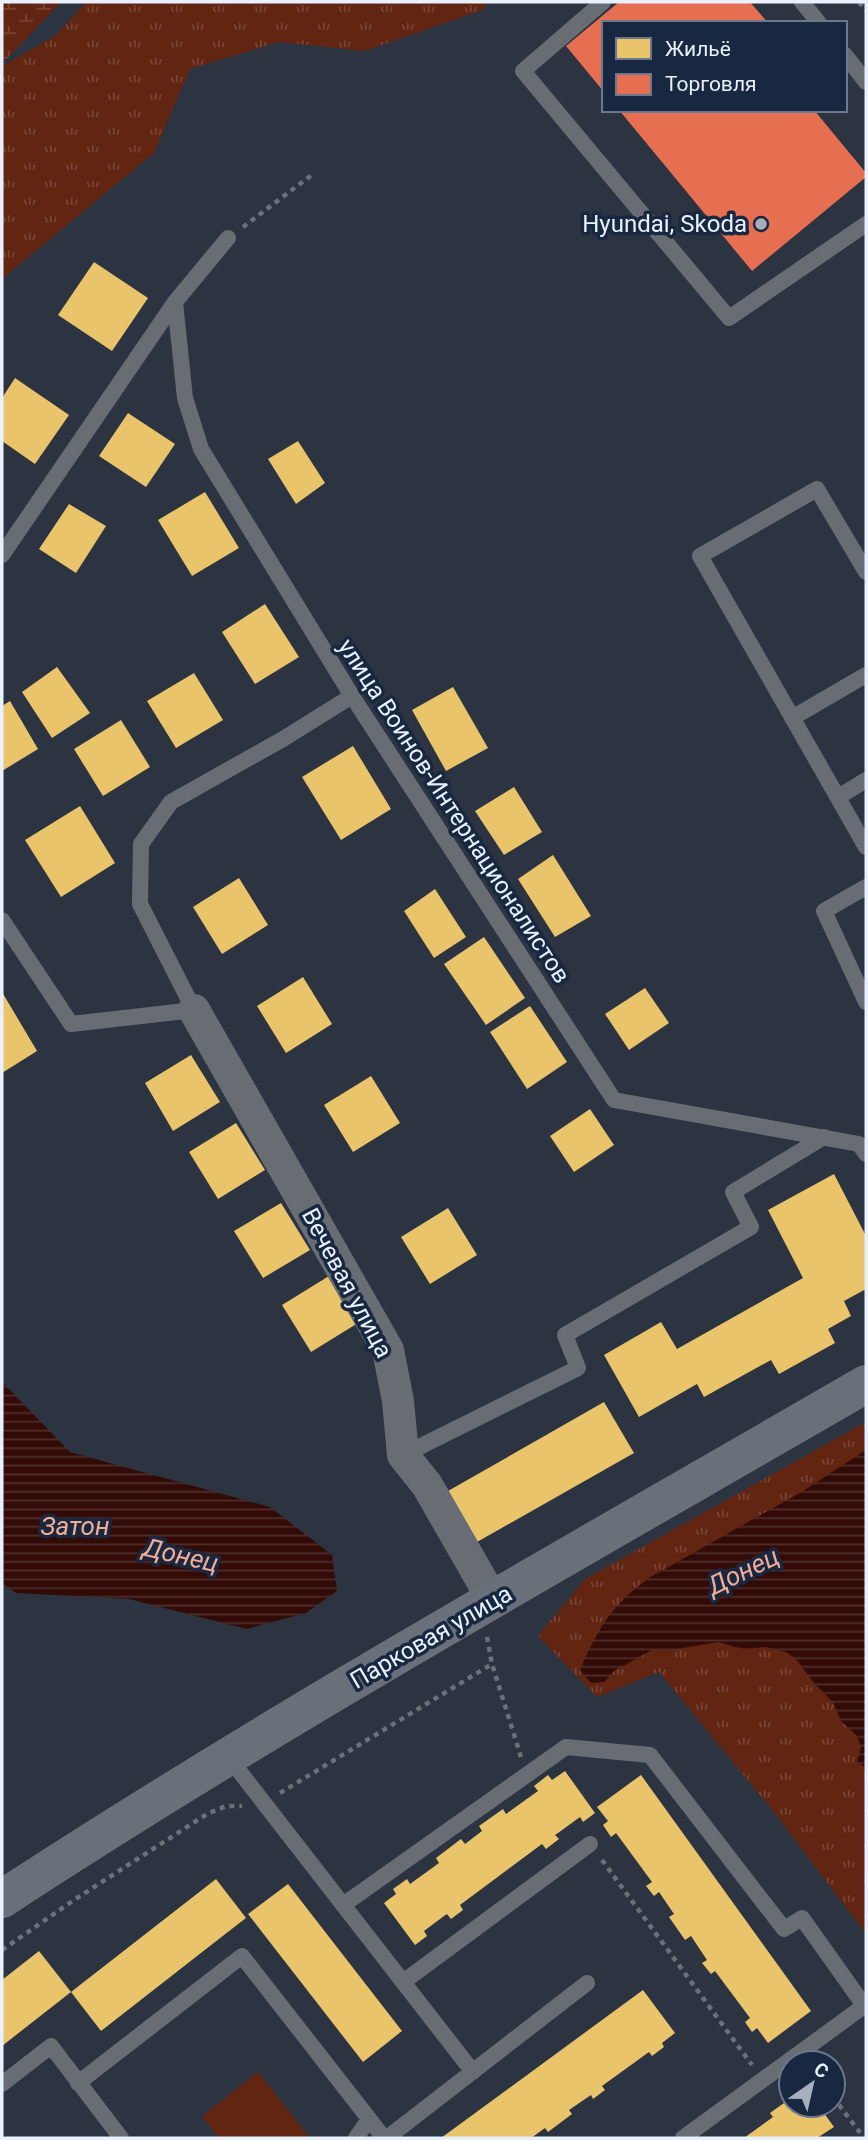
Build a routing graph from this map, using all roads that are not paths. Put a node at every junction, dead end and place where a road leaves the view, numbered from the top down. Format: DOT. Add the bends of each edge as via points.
graph roads {
  1 [pos="603,2"];
  2 [pos="802,2"];
  3 [pos="817,21"];
  4 [pos="847,58"];
  5 [pos="866,82"];
  6 [pos="866,224"];
  7 [pos="228,238"];
  8 [pos="175,302"];
  9 [pos="2,555"];
  10 [pos="866,572"];
  11 [pos="866,675"];
  12 [pos="352,696"];
  13 [pos="792,718"];
  14 [pos="866,780"];
  15 [pos="838,797"];
  16 [pos="866,847"];
  17 [pos="866,887"];
  18 [pos="2,920"];
  19 [pos="866,1002"];
  20 [pos="194,1010"];
  21 [pos="824,1137"];
  22 [pos="866,1154"];
  23 [pos="866,1384"];
  24 [pos="403,1455"];
  25 [pos="485,1605"];
  26 [pos="229,1758"];
  27 [pos="590,1844"];
  28 [pos="2,1899"];
  29 [pos="343,1905"];
  30 [pos="403,1982"];
  31 [pos="587,1983"];
  32 [pos="865,2007"];
  33 [pos="473,2072"];
  34 [pos="78,2082"];
  35 [pos="2,2084"];
  36 [pos="369,2119"];
  37 [pos="121,2138"];
  38 [pos="356,2138"];
  39 [pos="385,2138"];
  40 [pos="683,2138"];
  1 -- 6 [label="lane" via="523,71 729,318"];
  2 -- 3 [label="lane"];
  4 -- 5 [label="lane"];
  7 -- 8 [label="lane"];
  8 -- 9 [label="lane"];
  8 -- 12 [label="lane, улица Воинов-Интернационалистов" via="185,398 201,449"];
  10 -- 13 [label="lane" via="817,489 700,556"];
  11 -- 13 [label="lane"];
  12 -- 20 [label="lane" via="171,802 141,844 140,904"];
  12 -- 21 [label="lane, улица Воинов-Интернационалистов" via="614,1100"];
  13 -- 15 [label="lane"];
  14 -- 15 [label="lane"];
  15 -- 16 [label="lane"];
  17 -- 19 [label="lane" via="824,911"];
  18 -- 20 [label="lane" via="71,1024"];
  20 -- 24 [label="street, Вечевая улица" via="388,1350"];
  21 -- 22 [label="lane, улица Воинов-Интернационалистов" via="859,1144"];
  21 -- 24 [label="lane" via="733,1192 751,1227 565,1335 579,1368"];
  23 -- 25 [label="street, Парковая улица"];
  24 -- 25 [label="street" via="427,1485"];
  25 -- 26 [label="street, Парковая улица"];
  26 -- 28 [label="street, Парковая улица" via="108,1829"];
  26 -- 29 [label="lane"];
  27 -- 30 [label="lane"];
  29 -- 30 [label="lane"];
  29 -- 32 [label="lane" via="566,1747 650,1755 784,1929 802,1918"];
  30 -- 33 [label="lane"];
  31 -- 33 [label="lane"];
  32 -- 40 [label="lane"];
  33 -- 39 [label="lane"];
  34 -- 35 [label="lane" via="51,2046"];
  34 -- 36 [label="lane" via="242,1956"];
  34 -- 37 [label="lane"];
  36 -- 38 [label="lane"];
  36 -- 39 [label="lane"];
}
